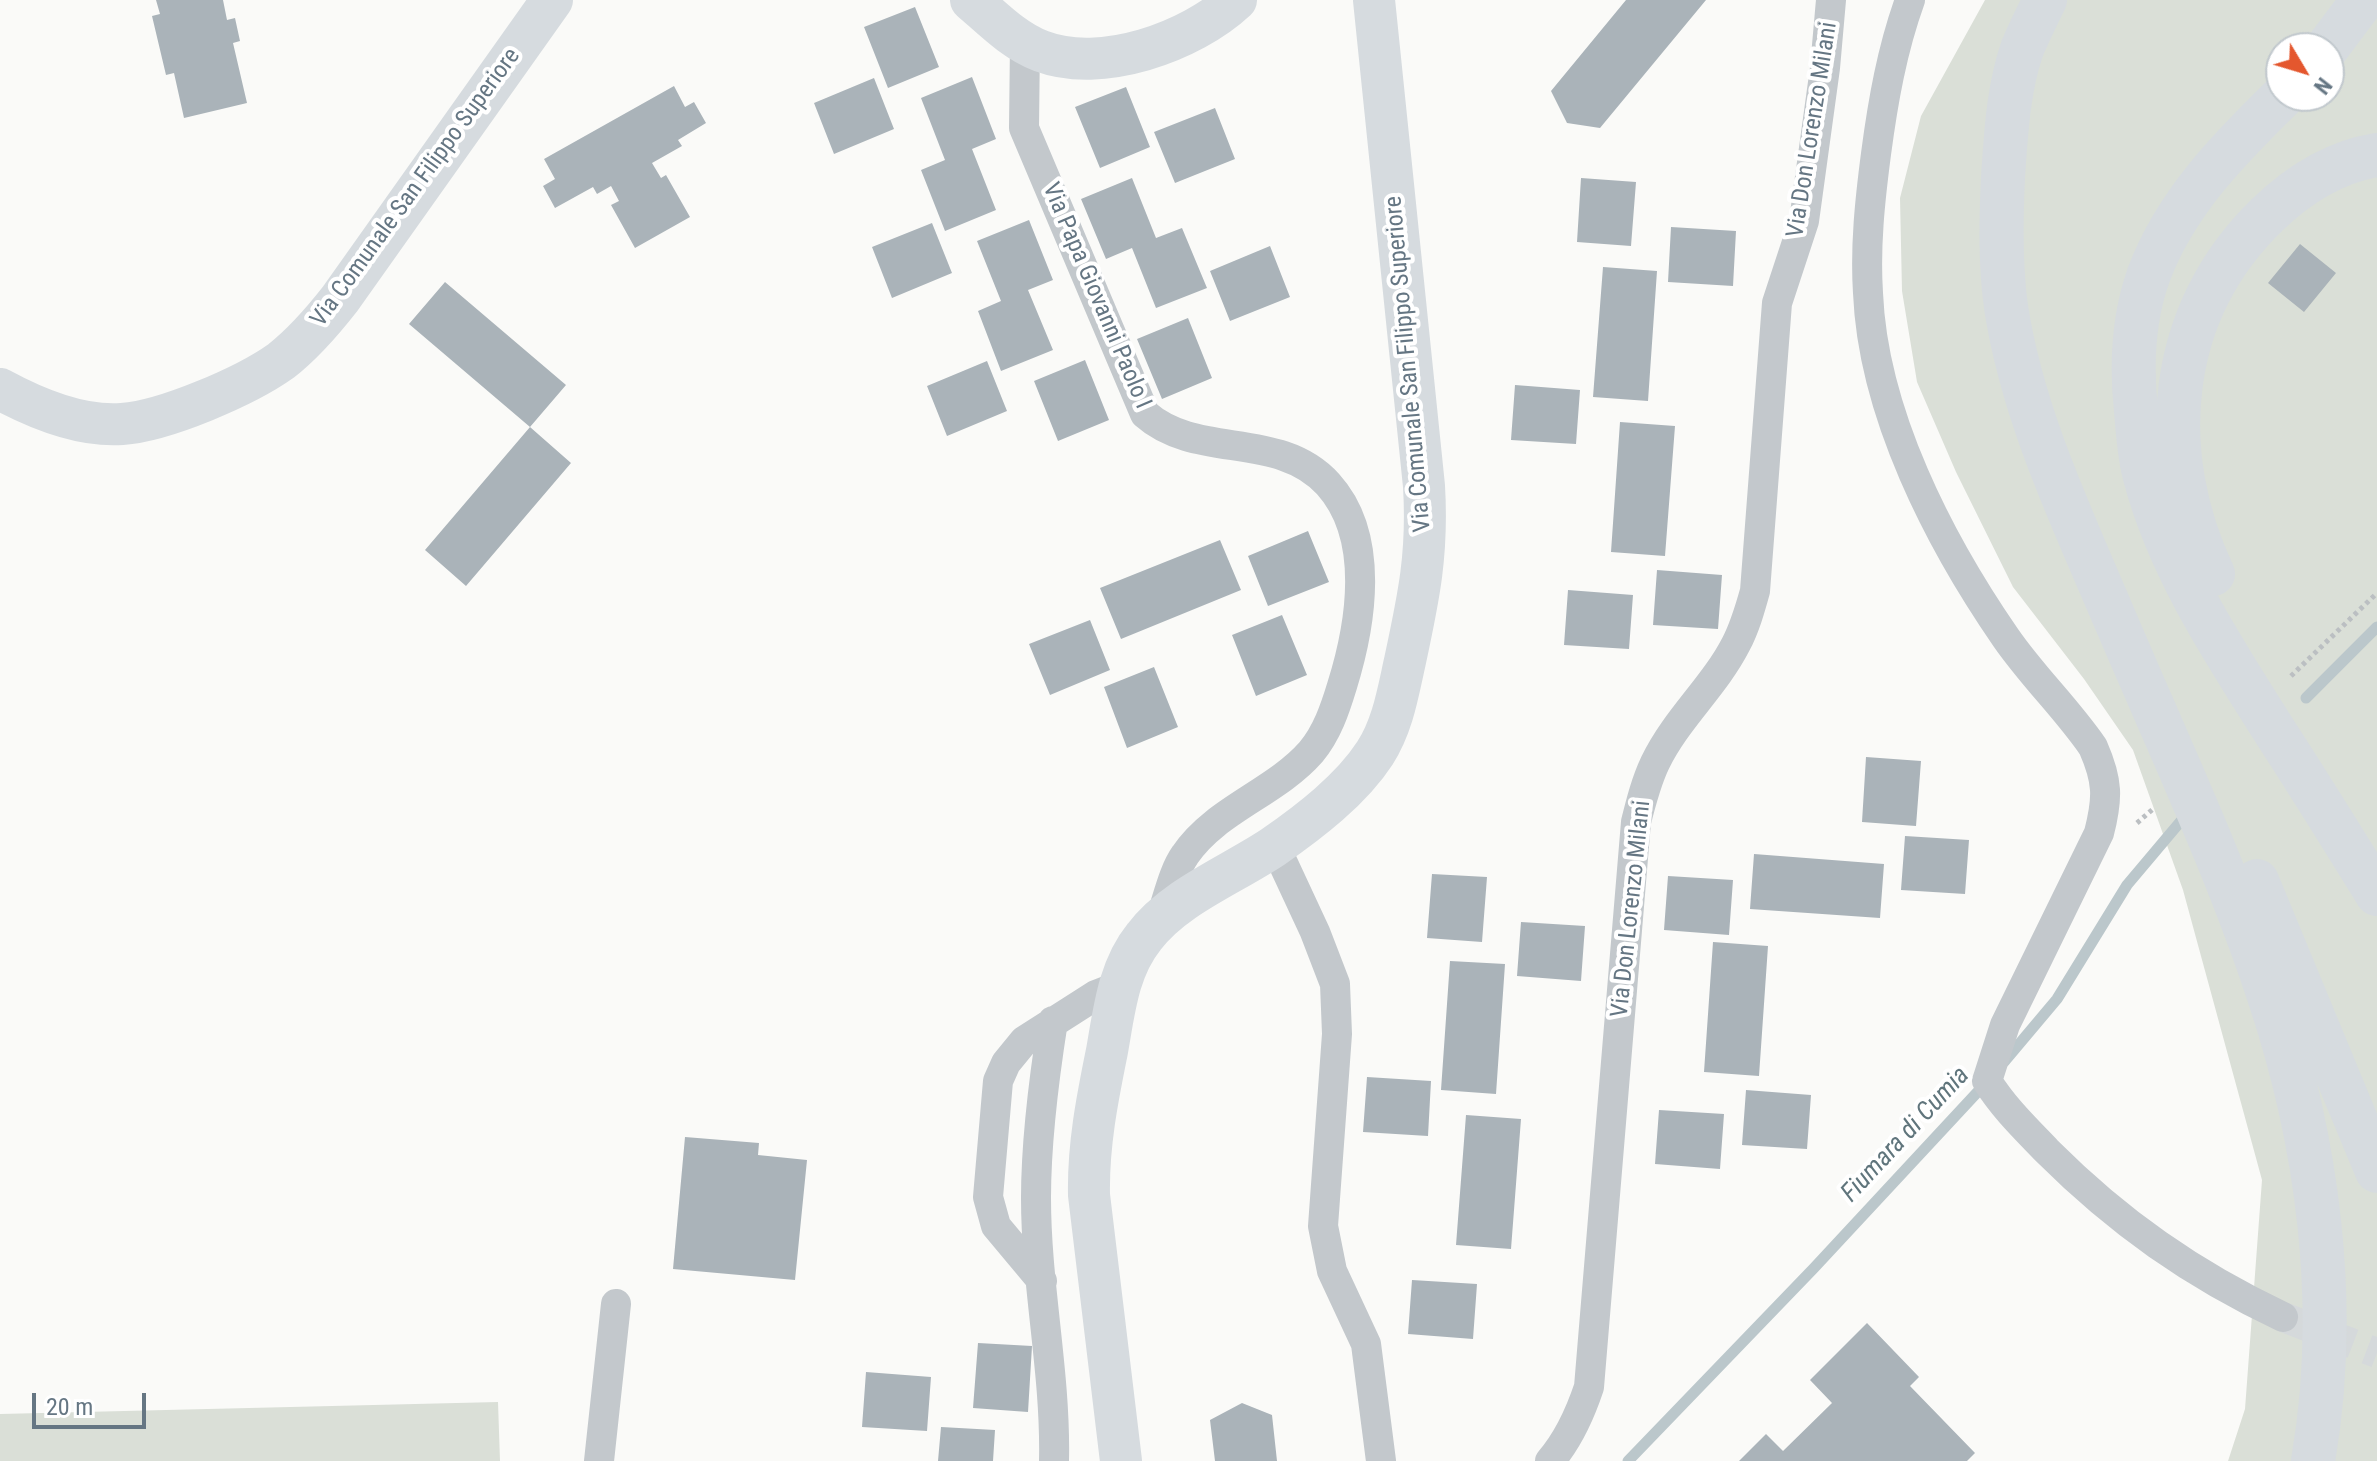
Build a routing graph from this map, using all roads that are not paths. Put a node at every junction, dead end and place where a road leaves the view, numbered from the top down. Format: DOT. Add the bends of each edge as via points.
graph roads {
  1 [pos="552,0"];
  2 [pos="971,0"];
  3 [pos="1236,0"];
  4 [pos="1374,0"];
  5 [pos="1831,0"];
  6 [pos="1910,0"];
  7 [pos="2045,0"];
  8 [pos="2073,0"];
  9 [pos="2363,0"];
  10 [pos="2339,32"];
  11 [pos="1025,43"];
  12 [pos="2267,112"];
  13 [pos="2377,155"];
  14 [pos="5,397"];
  15 [pos="2377,842"];
  16 [pos="1275,846"];
  17 [pos="2377,894"];
  18 [pos="1161,917"];
  19 [pos="1119,986"];
  20 [pos="1053,1021"];
  21 [pos="2377,1171"];
  22 [pos="1042,1281"];
  23 [pos="616,1304"];
  24 [pos="2283,1317"];
  25 [pos="599,1461"];
  26 [pos="1054,1461"];
  27 [pos="1121,1461"];
  28 [pos="1381,1461"];
  29 [pos="1550,1461"];
  30 [pos="2313,1461"];
  1 -- 14 [label="street, Via Comunale San Filippo Superiore" via="340,299 279,362 196,403 155,419 121,424 94,423"];
  2 -- 11 [label="street"];
  3 -- 11 [label="street" via="1181,38 1107,56 1062,57"];
  4 -- 16 [label="street, Via Comunale San Filippo Superiore" via="1424,486 1426,551 1388,729 1359,774"];
  5 -- 29 [label="street, Via Don Lorenzo Milani" via="1804,221 1777,303 1755,591 1735,646 1655,762 1636,822 1589,1387 1570,1434"];
  6 -- 24 [label="street" via="1890,65 1869,214 1868,295 1881,378 1908,461 1955,556 2008,641 2093,747 2106,787 2099,833 2005,1025 1987,1081 2003,1105 2132,1229"];
  7 -- 30 [label="highway" via="2022,50 2007,110 2001,219 2008,318 2038,432 2216,856 2284,1044 2310,1157 2321,1254 2325,1360"];
  8 -- 21 [label="highway" via="2048,60 2029,167 2026,266 2047,382 2076,467"];
  9 -- 10 [label="highway"];
  11 -- 18 [label="street, Via Papa Giovanni Paolo I" via="1024,128 1145,414 1174,434 1269,451 1311,469 1342,506 1359,558 1358,624 1325,731 1294,768 1202,836 1184,856"];
  12 -- 17 [label="highway" via="2192,195 2150,272 2138,311 2132,361 2139,440 2158,517 2198,605"];
  13 -- 15 [label="highway" via="2321,174 2248,233 2207,295 2192,331 2182,367 2177,441 2189,510 2222,594"];
  16 -- 18 [label="street, Via Comunale San Filippo Superiore"];
  16 -- 28 [label="street" via="1335,984 1337,1034 1323,1226 1332,1271 1366,1344"];
  18 -- 19 [label="street, Via Comunale San Filippo Superiore" via="1142,938"];
  19 -- 20 [label="street"];
  19 -- 27 [label="street, Via Comunale San Filippo Superiore" via="1088,1163"];
  20 -- 22 [label="street" via="1036,1197"];
  20 -- 22 [label="street" via="1024,1041 998,1081 988,1197 996,1226"];
  22 -- 26 [label="street"];
  23 -- 25 [label="street"];
}
